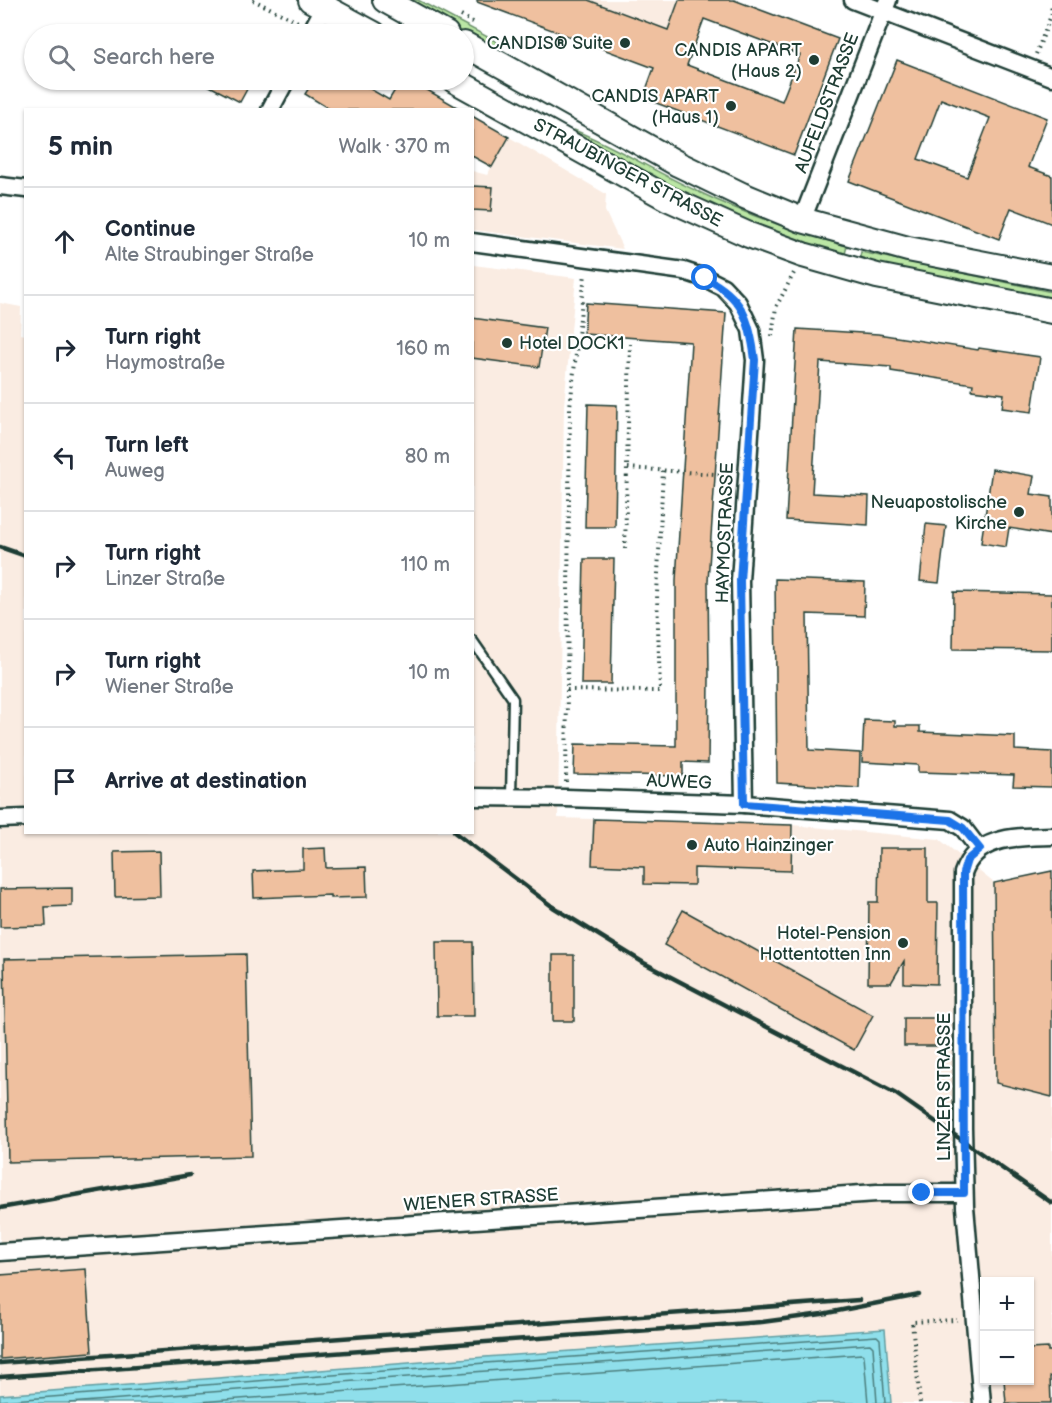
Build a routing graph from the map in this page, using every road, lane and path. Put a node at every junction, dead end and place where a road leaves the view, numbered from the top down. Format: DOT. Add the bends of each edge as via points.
graph roads {
  1 [pos="255,0"];
  2 [pos="385,0"];
  3 [pos="853,0"];
  4 [pos="1052,4"];
  5 [pos="886,6"];
  6 [pos="318,14"];
  7 [pos="346,24"];
  8 [pos="428,24"];
  9 [pos="474,50"];
  10 [pos="1030,68"];
  11 [pos="1052,76"];
  12 [pos="281,90"];
  13 [pos="472,90"];
  14 [pos="271,108"];
  15 [pos="0,186"];
  16 [pos="24,189"];
  17 [pos="802,220"];
  18 [pos="474,242"];
  19 [pos="803,255"];
  20 [pos="586,258"];
  21 [pos="1052,277"];
  22 [pos="1052,311"];
  23 [pos="630,344"];
  24 [pos="755,360"];
  25 [pos="628,468"];
  26 [pos="663,470"];
  27 [pos="729,486"];
  28 [pos="625,549"];
  29 [pos="474,643"];
  30 [pos="567,690"];
  31 [pos="474,797"];
  32 [pos="511,797"];
  33 [pos="566,798"];
  34 [pos="744,804"];
  35 [pos="0,819"];
  36 [pos="24,819"];
  37 [pos="1052,836"];
  38 [pos="980,849"];
  39 [pos="964,1193"];
  40 [pos="0,1252"];
  41 [pos="975,1320"];
  42 [pos="920,1403"];
  43 [pos="982,1403"];
  1 -- 6 [label="path" via="290,19"];
  2 -- 8 [label="main road"];
  3 -- 5 [label="street"];
  4 -- 10 [label="path"];
  5 -- 10 [label="street"];
  5 -- 17 [label="street, AUFELDSTRASSE"];
  6 -- 7 [label="main road"];
  9 -- 17 [label="main road, STRAUBINGER STRASSE" via="678,164"];
  10 -- 11 [label="street"];
  12 -- 14 [label="street"];
  13 -- 19 [label="main road, STRAUBINGER STRASSE" via="667,198"];
  15 -- 16 [label="street"];
  17 -- 21 [label="main road, STRAUBINGER STRASSE" via="908,249"];
  18 -- 20 [label="street"];
  19 -- 22 [label="main road, STRAUBINGER STRASSE" via="877,276"];
  19 -- 24 [label="path" via="776,307 770,346"];
  20 -- 24 [label="street, HAYMOSTRASSE" via="684,271 723,287 738,303 752,330"];
  20 -- 30 [label="path" via="570,407"];
  23 -- 25 [label="path"];
  24 -- 34 [label="street, HAYMOSTRASSE" via="740,581"];
  25 -- 26 [label="path"];
  25 -- 28 [label="path"];
  26 -- 27 [label="path" via="730,475"];
  26 -- 30 [label="path" via="657,594 660,691"];
  29 -- 32 [label="lane" via="513,699"];
  30 -- 33 [label="path"];
  31 -- 32 [label="street, AUWEG"];
  32 -- 33 [label="street, AUWEG"];
  33 -- 34 [label="street, AUWEG"];
  34 -- 38 [label="street, AUWEG" via="950,820 963,828"];
  35 -- 36 [label="street"];
  37 -- 38 [label="street" via="1016,838"];
  38 -- 39 [label="street, LINZER STRASSE" via="967,860 963,873"];
  39 -- 40 [label="street, WIENER STRASSE" via="877,1193"];
  39 -- 41 [label="street, LINZER STRASSE"];
  41 -- 42 [label="path" via="912,1322"];
  41 -- 43 [label="street, LINZER STRASSE"];
}
